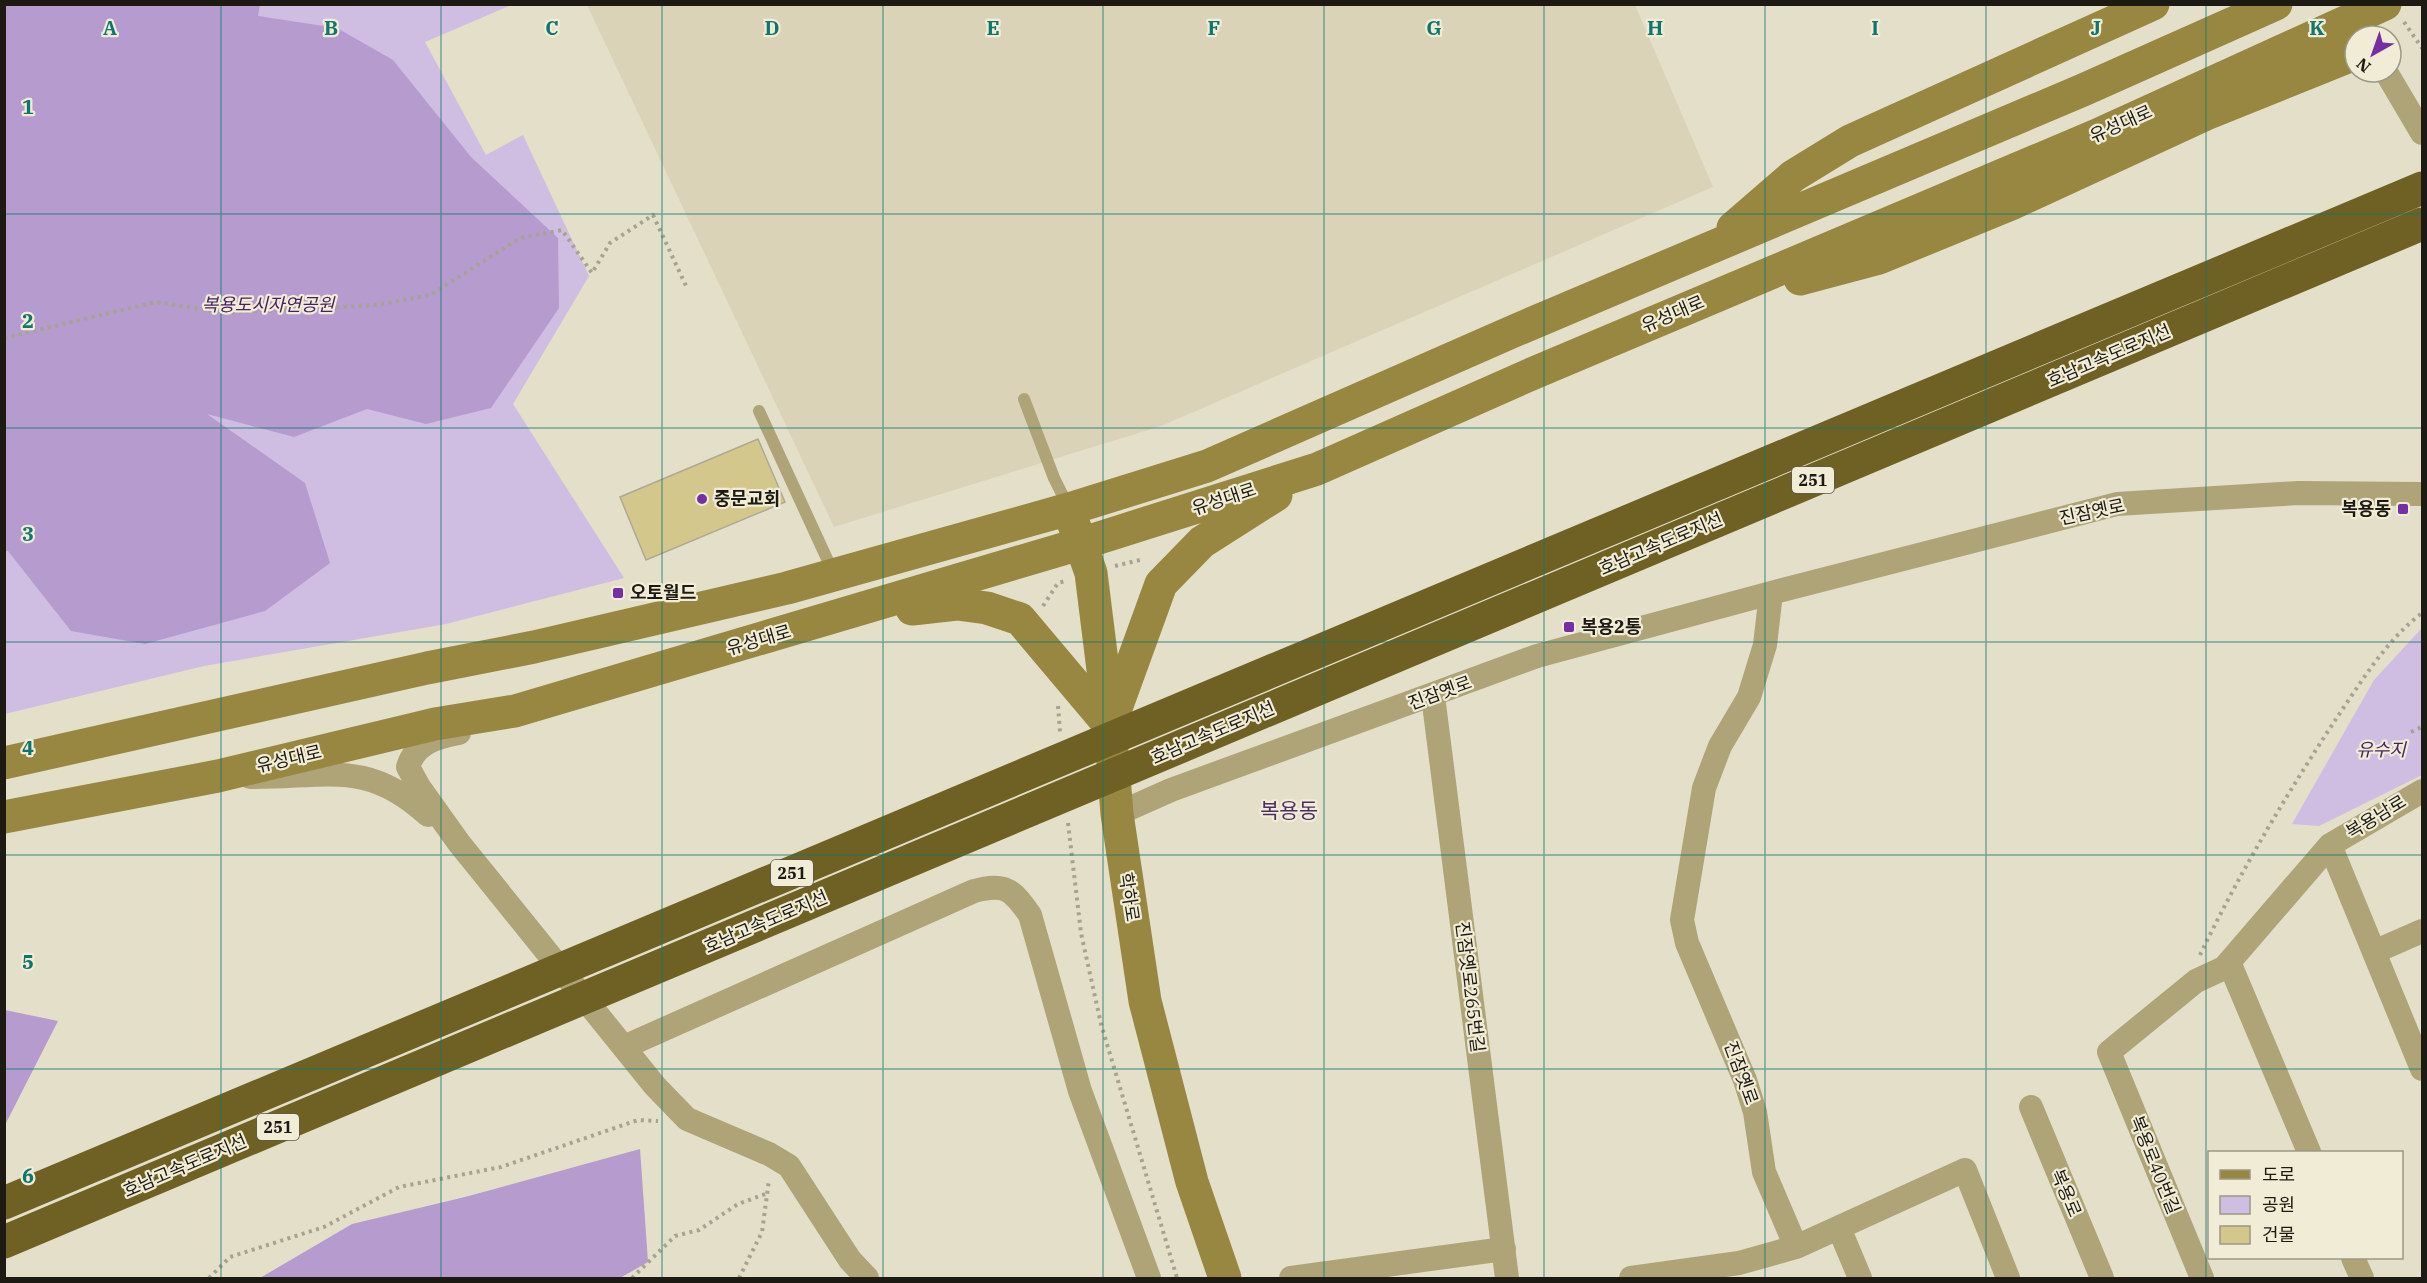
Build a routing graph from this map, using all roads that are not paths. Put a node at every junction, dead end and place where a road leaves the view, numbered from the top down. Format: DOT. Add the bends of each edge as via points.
graph roads {
  1 [pos="2153,4"];
  2 [pos="2276,4"];
  3 [pos="2356,4"];
  4 [pos="2392,9"];
  5 [pos="2364,24"];
  6 [pos="2343,59"];
  7 [pos="2393,84"];
  8 [pos="2422,133"];
  9 [pos="2418,190"];
  10 [pos="2422,224"];
  11 [pos="1709,248"];
  12 [pos="1685,309"];
  13 [pos="1024,399"];
  14 [pos="759,411"];
  15 [pos="1317,469"];
  16 [pos="2422,494"];
  17 [pos="1069,509"];
  18 [pos="1080,544"];
  19 [pos="834,575"];
  20 [pos="1771,592"];
  21 [pos="820,622"];
  22 [pos="1433,696"];
  23 [pos="515,711"];
  24 [pos="1110,726"];
  25 [pos="4,763"];
  26 [pos="218,777"];
  27 [pos="2422,791"];
  28 [pos="1116,814"];
  29 [pos="4,818"];
  30 [pos="459,843"];
  31 [pos="2330,845"];
  32 [pos="2422,931"];
  33 [pos="2374,952"];
  34 [pos="2229,962"];
  35 [pos="624,1047"];
  36 [pos="2109,1052"];
  37 [pos="2422,1069"];
  38 [pos="2031,1107"];
  39 [pos="2309,1151"];
  40 [pos="4,1203"];
  41 [pos="1839,1228"];
  42 [pos="4,1242"];
  43 [pos="1796,1247"];
  44 [pos="1504,1249"];
  45 [pos="2354,1259"];
  46 [pos="1743,1271"];
  47 [pos="867,1278"];
  48 [pos="1149,1278"];
  49 [pos="1225,1278"];
  50 [pos="1291,1278"];
  51 [pos="1507,1278"];
  52 [pos="1641,1278"];
  53 [pos="1860,1278"];
  54 [pos="2008,1278"];
  55 [pos="2102,1278"];
  56 [pos="2202,1278"];
  57 [pos="2362,1278"];
  1 -- 11 [label="street" via="1850,141 1793,176"];
  2 -- 11 [label="street, 유성대로"];
  3 -- 5 [label="street"];
  4 -- 12 [label="street, 유성대로" via="2308,39 2095,136"];
  6 -- 12 [label="street" via="2206,114 2012,204 1878,258"];
  7 -- 8 [label="street"];
  9 -- 40 [label="highway, 호남고속도로지선 / 251"];
  10 -- 42 [label="highway, 호남고속도로지선 / 251"];
  11 -- 17 [label="street, 유성대로" via="1207,466"];
  12 -- 15 [label="street, 유성대로"];
  13 -- 17 [label="lane"];
  14 -- 19 [label="lane"];
  15 -- 18 [label="street, 유성대로"];
  15 -- 24 [label="street" via="1202,542 1161,584"];
  16 -- 20 [label="street, 진잠옛로" via="2298,493 2117,504"];
  17 -- 18 [label="street, 학하로"];
  17 -- 19 [label="street, 유성대로"];
  18 -- 21 [label="street, 유성대로"];
  18 -- 24 [label="street, 학하로" via="1091,573"];
  19 -- 25 [label="street, 유성대로" via="534,647"];
  20 -- 22 [label="street, 진잠옛로" via="1537,656"];
  20 -- 43 [label="street, 진잠옛로" via="1765,645 1749,697 1720,746 1704,788 1682,920 1687,943 1745,1080 1755,1112 1764,1172"];
  21 -- 23 [label="street, 유성대로"];
  21 -- 24 [label="street" via="957,604 987,608 1020,619"];
  22 -- 28 [label="street, 진잠옛로" via="1171,790"];
  22 -- 44 [label="street, 진잠옛로265번길"];
  23 -- 26 [label="street, 유성대로" via="435,724"];
  23 -- 30 [label="street" via="474,730 438,737 412,755 408,767"];
  24 -- 28 [label="street, 학하로"];
  26 -- 29 [label="street, 유성대로"];
  26 -- 30 [label="street" via="345,773 374,779 405,794"];
  27 -- 31 [label="street, 복용남로"];
  28 -- 49 [label="street, 학하로" via="1145,1000 1192,1182"];
  30 -- 35 [label="street"];
  31 -- 33 [label="street"];
  31 -- 34 [label="street, 복용남로"];
  32 -- 33 [label="street"];
  33 -- 37 [label="street"];
  34 -- 36 [label="street, 복용남로" via="2196,981"];
  34 -- 39 [label="street"];
  35 -- 47 [label="street" via="687,1119 789,1166 850,1260"];
  35 -- 48 [label="street" via="974,891 995,886 1006,888 1030,915 1080,1091"];
  36 -- 56 [label="street, 복용로40번길"];
  38 -- 55 [label="street, 복용로"];
  41 -- 43 [label="street"];
  41 -- 53 [label="street"];
  41 -- 54 [label="street" via="1965,1170"];
  43 -- 46 [label="street"];
  44 -- 50 [label="street"];
  44 -- 51 [label="street, 진잠옛로265번길"];
  45 -- 57 [label="street"];
  46 -- 52 [label="street"];
}
